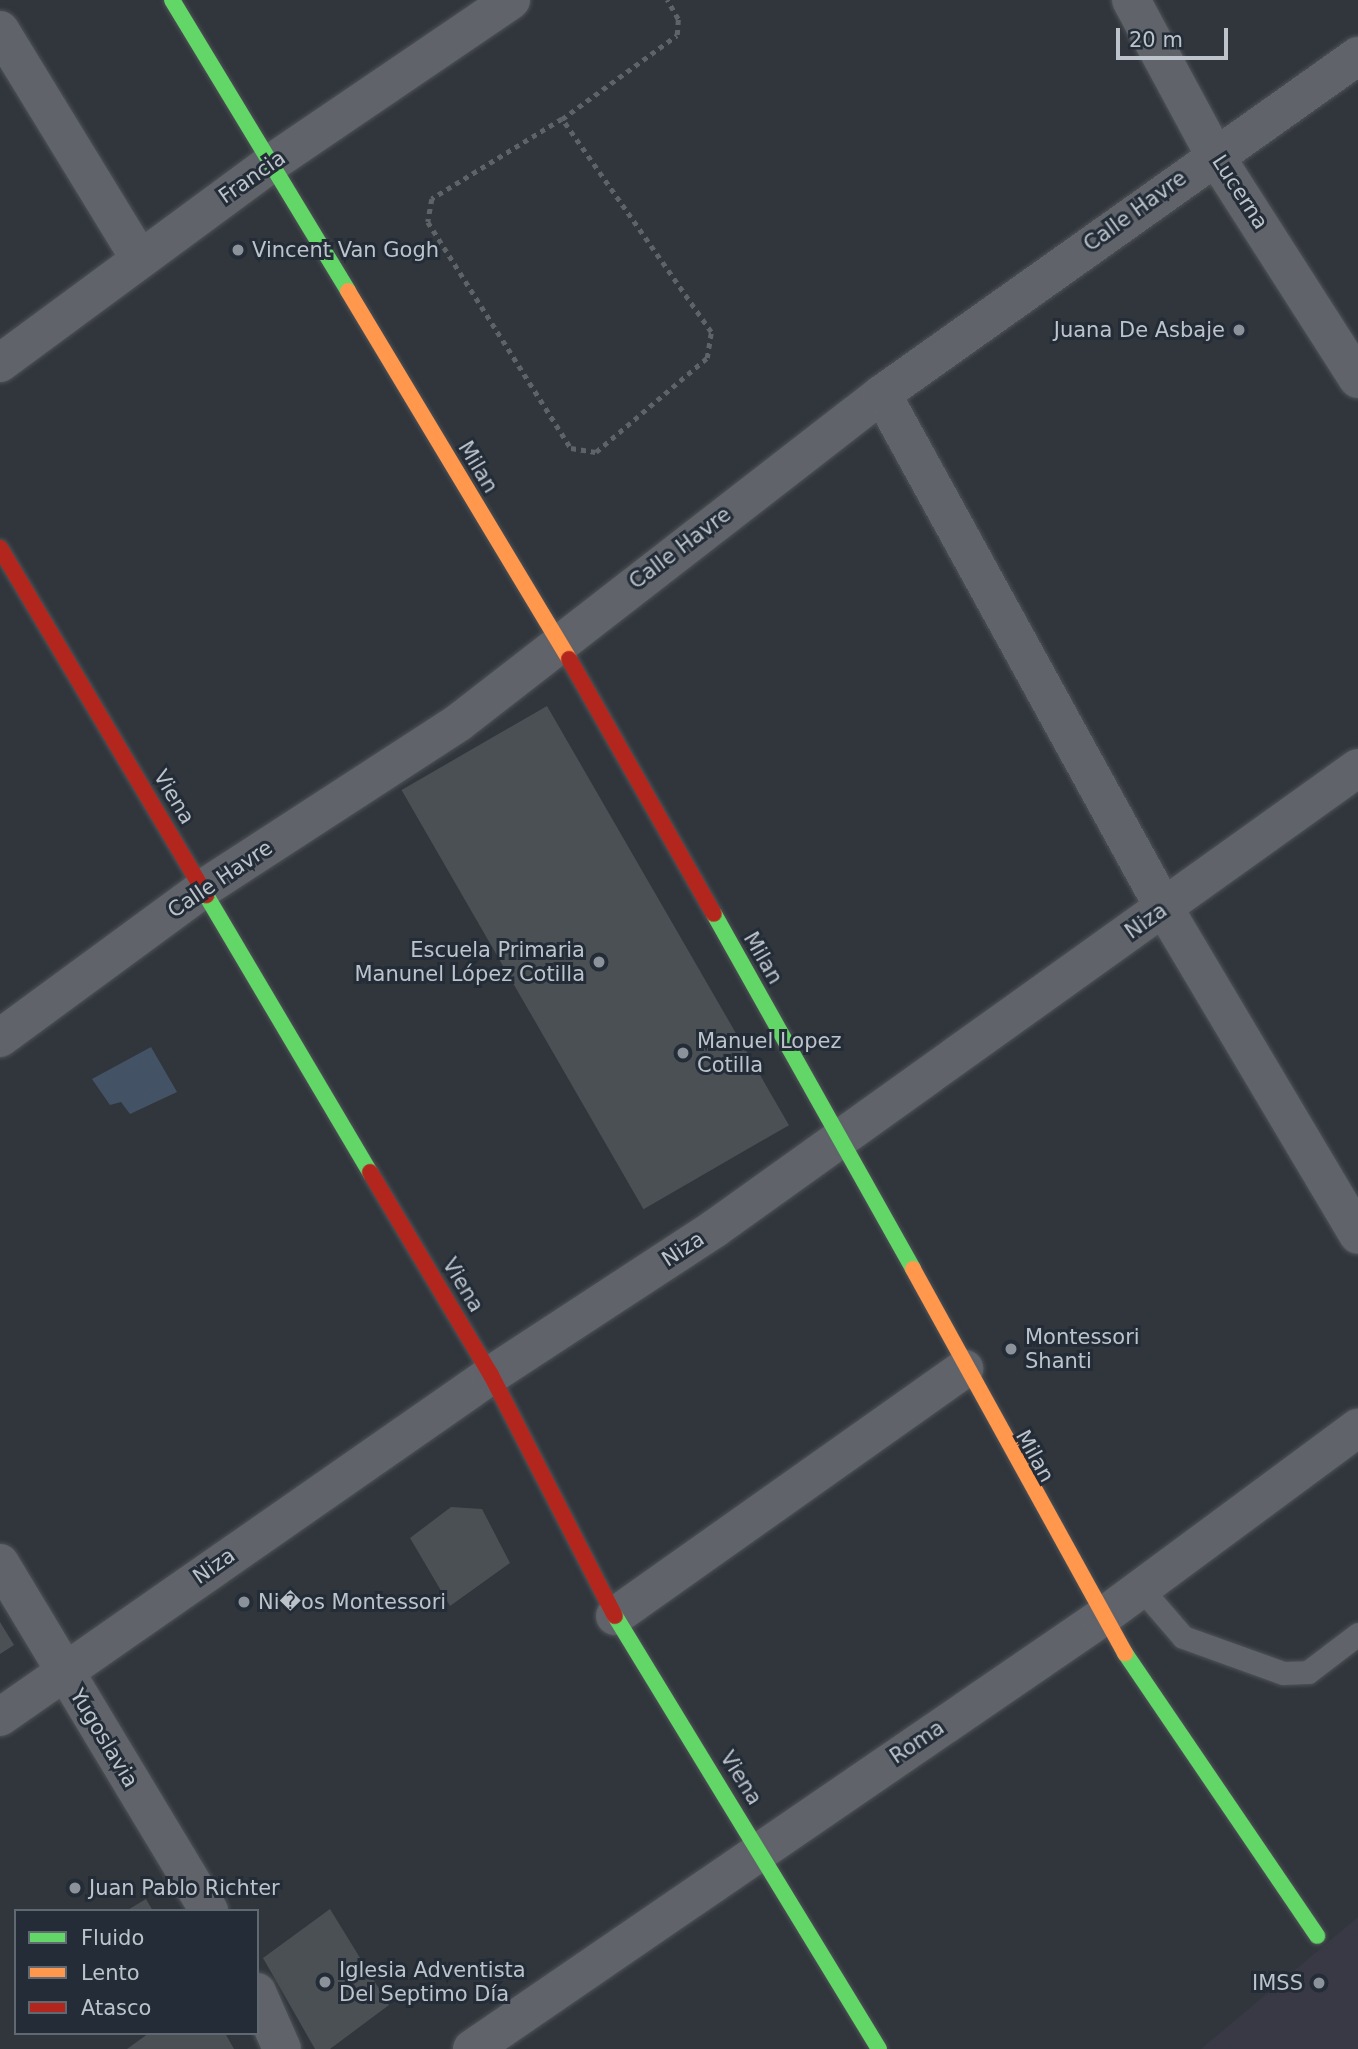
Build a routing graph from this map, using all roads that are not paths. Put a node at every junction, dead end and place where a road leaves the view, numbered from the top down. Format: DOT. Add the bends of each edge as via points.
graph roads {
  1 [pos="172,0"];
  2 [pos="511,0"];
  3 [pos="1131,0"];
  4 [pos="0,30"];
  5 [pos="1358,56"];
  6 [pos="1214,154"];
  7 [pos="267,166"];
  8 [pos="139,258"];
  9 [pos="0,363"];
  10 [pos="1358,379"];
  11 [pos="882,394"];
  12 [pos="0,548"];
  13 [pos="558,640"];
  14 [pos="1358,768"];
  15 [pos="204,888"];
  16 [pos="1164,908"];
  17 [pos="0,1038"];
  18 [pos="840,1135"];
  19 [pos="1358,1235"];
  20 [pos="964,1369"];
  21 [pos="491,1375"];
  22 [pos="1358,1428"];
  23 [pos="0,1563"];
  24 [pos="1139,1586"];
  25 [pos="615,1616"];
  26 [pos="1101,1618"];
  27 [pos="1358,1634"];
  28 [pos="63,1671"];
  29 [pos="0,1717"];
  30 [pos="759,1848"];
  31 [pos="208,1909"];
  32 [pos="1317,1936"];
  33 [pos="259,1997"];
  34 [pos="282,2049"];
  35 [pos="472,2049"];
  36 [pos="879,2049"];
  1 -- 7 [label="street, Milan"];
  2 -- 7 [label="street, Francia"];
  3 -- 6 [label="street, Lucerna"];
  4 -- 8 [label="street"];
  5 -- 6 [label="street, Calle Havre"];
  6 -- 10 [label="street, Lucerna"];
  6 -- 11 [label="street, Calle Havre"];
  7 -- 8 [label="street, Francia"];
  7 -- 13 [label="street, Milan"];
  8 -- 9 [label="street, Francia"];
  11 -- 13 [label="street, Calle Havre"];
  11 -- 16 [label="street"];
  12 -- 15 [label="street, Viena"];
  13 -- 15 [label="street, Calle Havre" via="458,723"];
  13 -- 18 [label="street, Milan"];
  14 -- 16 [label="street, Niza"];
  15 -- 17 [label="street, Calle Havre"];
  15 -- 21 [label="street, Viena"];
  16 -- 18 [label="street, Niza"];
  16 -- 19 [label="street"];
  18 -- 20 [label="street, Milan"];
  18 -- 21 [label="street, Niza" via="714,1229"];
  20 -- 25 [label="street"];
  20 -- 26 [label="street, Milan"];
  21 -- 25 [label="street, Viena"];
  21 -- 28 [label="street, Niza"];
  22 -- 24 [label="street, Roma"];
  23 -- 28 [label="street, Yugoslavia"];
  24 -- 26 [label="street, Roma"];
  24 -- 27 [label="lane" via="1183,1637 1283,1673 1308,1672"];
  25 -- 30 [label="street, Viena"];
  26 -- 30 [label="street, Roma"];
  26 -- 32 [label="street, Milan"];
  28 -- 29 [label="street, Niza"];
  28 -- 31 [label="street, Yugoslavia"];
  30 -- 35 [label="street, Roma"];
  30 -- 36 [label="street, Viena"];
  33 -- 34 [label="street"];
}
